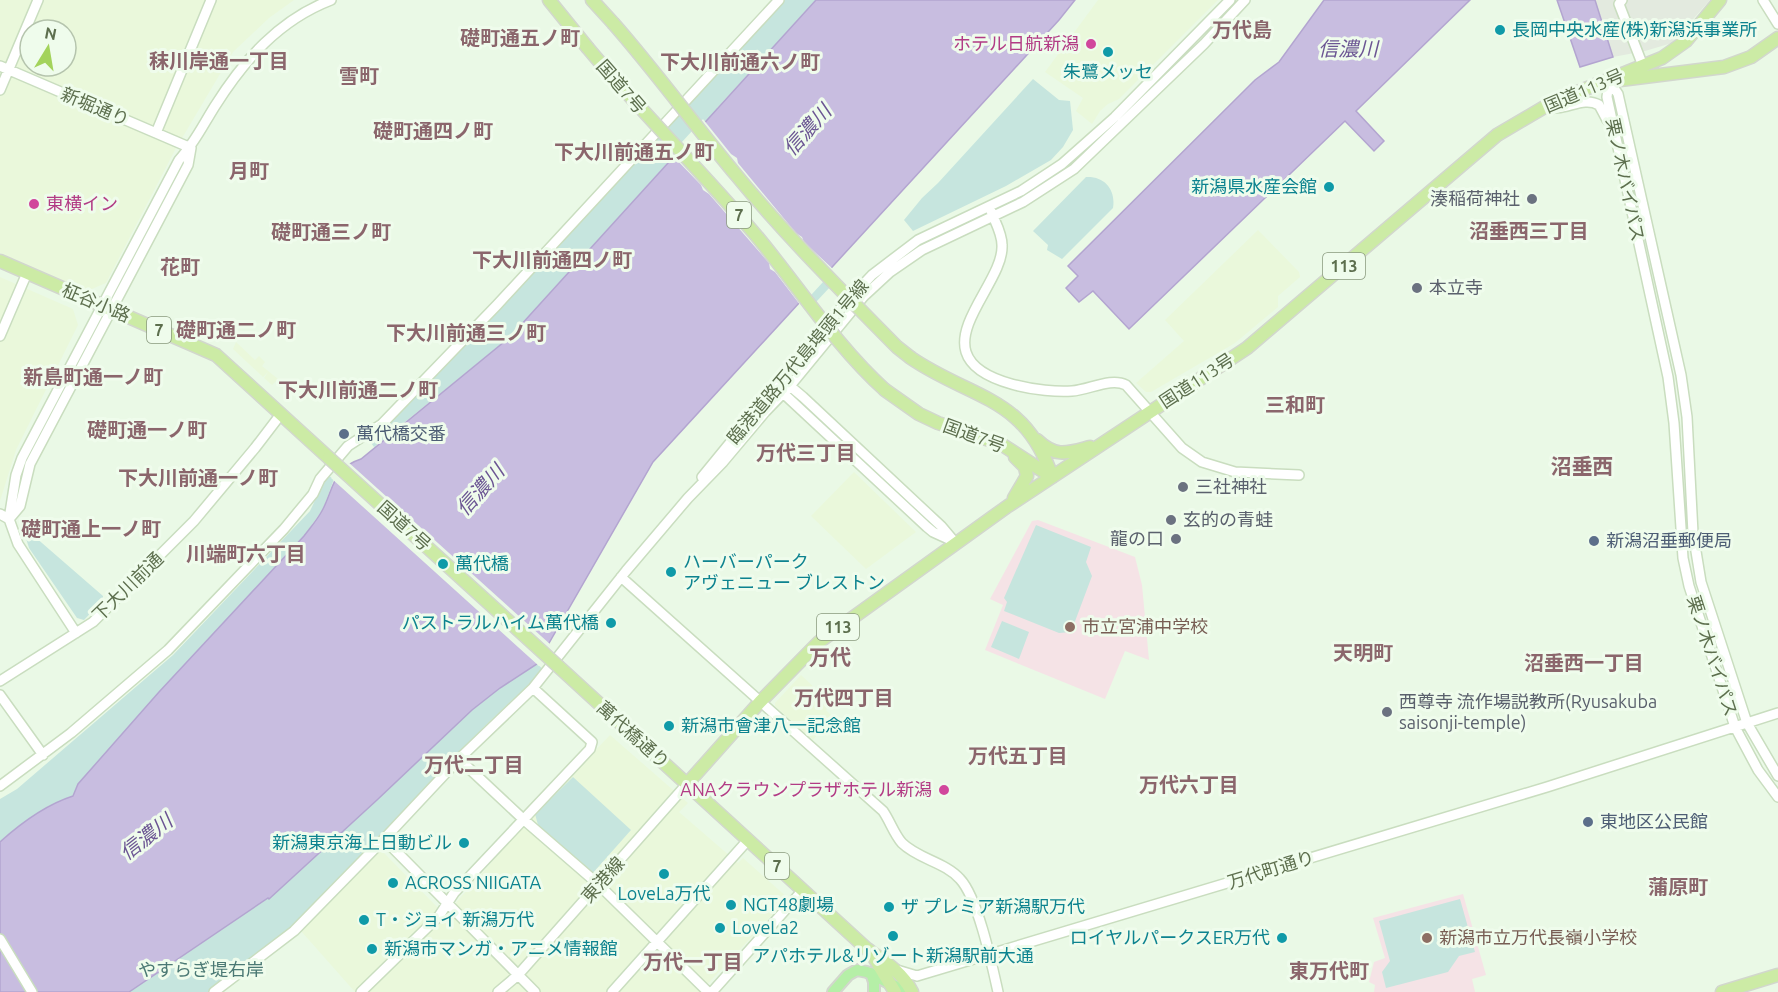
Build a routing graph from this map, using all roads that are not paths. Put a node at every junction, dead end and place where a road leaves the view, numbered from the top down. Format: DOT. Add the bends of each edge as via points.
graph roads {
  1 [pos="38,0"];
  2 [pos="211,0"];
  3 [pos="331,0"];
  4 [pos="549,0"];
  5 [pos="764,0"];
  6 [pos="1230,0"];
  7 [pos="1245,0"];
  8 [pos="1622,0"];
  9 [pos="1720,0"];
  10 [pos="1763,0"];
  11 [pos="592,1"];
  12 [pos="776,4"];
  13 [pos="1778,24"];
  14 [pos="1778,38"];
  15 [pos="1643,66"];
  16 [pos="4,68"];
  17 [pos="1609,81"];
  18 [pos="0,90"];
  19 [pos="1543,107"];
  20 [pos="156,133"];
  21 [pos="191,148"];
  22 [pos="1619,160"];
  23 [pos="989,206"];
  24 [pos="992,216"];
  25 [pos="0,261"];
  26 [pos="27,273"];
  27 [pos="107,308"];
  28 [pos="0,336"];
  29 [pos="779,383"];
  30 [pos="786,389"];
  31 [pos="1150,411"];
  32 [pos="281,414"];
  33 [pos="1020,422"];
  34 [pos="1101,443"];
  35 [pos="1001,444"];
  36 [pos="329,458"];
  37 [pos="1299,475"];
  38 [pos="1052,477"];
  39 [pos="688,498"];
  40 [pos="1008,506"];
  41 [pos="4,517"];
  42 [pos="955,543"];
  43 [pos="621,577"];
  44 [pos="76,633"];
  45 [pos="559,667"];
  46 [pos="0,681"];
  47 [pos="533,688"];
  48 [pos="0,695"];
  49 [pos="760,702"];
  50 [pos="1778,713"];
  51 [pos="1746,723"];
  52 [pos="1735,727"];
  53 [pos="43,755"];
  54 [pos="459,759"];
  55 [pos="1778,776"];
  56 [pos="687,784"];
  57 [pos="0,786"];
  58 [pos="1778,797"];
  59 [pos="523,819"];
  60 [pos="384,839"];
  61 [pos="748,840"];
  62 [pos="598,884"];
  63 [pos="803,890"];
  64 [pos="447,903"];
  65 [pos="0,939"];
  66 [pos="655,942"];
  67 [pos="867,948"];
  68 [pos="988,954"];
  69 [pos="874,968"];
  70 [pos="898,972"];
  71 [pos="518,975"];
  72 [pos="1778,975"];
  73 [pos="917,976"];
  74 [pos="892,987"];
  75 [pos="32,992"];
  76 [pos="214,992"];
  77 [pos="361,992"];
  78 [pos="498,992"];
  79 [pos="535,992"];
  80 [pos="612,992"];
  81 [pos="710,992"];
  82 [pos="833,992"];
  83 [pos="874,992"];
  84 [pos="907,992"];
  85 [pos="913,992"];
  86 [pos="998,992"];
  87 [pos="1722,992"];
  1 -- 16 [label="street"];
  2 -- 20 [label="street"];
  3 -- 21 [label="street" via="286,24 252,54 226,88"];
  4 -- 35 [label="highway, 国道7号 / 7, bridge" via="639,108 741,217 857,364 919,414"];
  5 -- 12 [label="street"];
  6 -- 23 [label="street, 臨港道路万代島埠頭1号線" via="1080,150 1035,183"];
  7 -- 24 [label="street, 臨港道路万代島埠頭1号線" via="1089,156 1040,192"];
  8 -- 15 [label="street" via="1619,4"];
  9 -- 15 [label="highway, 国道113号 / 113" via="1677,48"];
  10 -- 13 [label="street"];
  11 -- 33 [label="highway, 国道7号 / 7, bridge" via="649,64 797,245 897,347 933,374 987,397"];
  12 -- 53 [label="street" via="382,424 348,446 284,529 168,650"];
  14 -- 17 [label="highway, 113" via="1751,57 1724,67"];
  15 -- 17 [label="highway, 国道113号 / 113"];
  16 -- 18 [label="street"];
  16 -- 20 [label="street, 新堀通り"];
  17 -- 19 [label="highway, 国道113号 / 113"];
  17 -- 22 [label="street, 栗ノ木バイパス" via="1607,97"];
  17 -- 51 [label="street, 栗ノ木バイパス" via="1618,94 1681,375 1699,575"];
  19 -- 22 [label="street" via="1562,109 1587,101 1599,105"];
  19 -- 31 [label="highway, 国道113号 / 113" via="1481,148 1247,348"];
  20 -- 21 [label="street, 新堀通り"];
  21 -- 27 [label="street" via="179,160"];
  22 -- 52 [label="street, 栗ノ木バイパス" via="1670,385 1683,558"];
  23 -- 24 [label="street"];
  23 -- 29 [label="street, 臨港道路万代島埠頭1号線" via="918,240 861,285"];
  24 -- 30 [label="street, 臨港道路万代島埠頭1号線" via="932,244 890,272 864,296"];
  24 -- 31 [label="street" via="1002,251 966,330 964,343 969,359 995,378 1048,391 1119,382"];
  25 -- 26 [label="highway, 柾谷小路 / 7"];
  26 -- 27 [label="highway, 柾谷小路 / 7"];
  26 -- 28 [label="street"];
  27 -- 32 [label="highway, 柾谷小路 / 7" via="216,355"];
  27 -- 41 [label="street" via="22,458"];
  29 -- 30 [label="street"];
  29 -- 39 [label="street, 臨港道路万代島埠頭1号線"];
  30 -- 39 [label="street, 臨港道路万代島埠頭1号線"];
  30 -- 42 [label="street" via="941,526"];
  31 -- 34 [label="highway, 国道113号 / 113"];
  31 -- 37 [label="street" via="1182,448 1209,465 1243,473"];
  32 -- 36 [label="highway, 柾谷小路 / 7"];
  32 -- 44 [label="street, 下大川前通" via="180,536 93,622"];
  33 -- 34 [label="highway" via="1056,453"];
  33 -- 38 [label="highway, 国道7号 / 7" via="1041,451"];
  34 -- 38 [label="highway, 国道113号 / 113"];
  35 -- 38 [label="highway, 国道7号 / 7"];
  35 -- 40 [label="highway" via="1007,453 1018,458 1026,472 1023,485"];
  36 -- 45 [label="highway, 国道7号 / 7, bridge"];
  38 -- 40 [label="highway, 国道113号 / 113"];
  39 -- 43 [label="street, 臨港道路万代島埠頭1号線"];
  40 -- 42 [label="highway, 国道113号 / 113"];
  41 -- 44 [label="street"];
  42 -- 49 [label="highway, 国道113号 / 113" via="819,642"];
  43 -- 47 [label="street, 臨港道路万代島埠頭1号線"];
  43 -- 49 [label="street"];
  44 -- 46 [label="street, 下大川前通"];
  45 -- 56 [label="highway, 萬代橋通り / 7"];
  47 -- 54 [label="street, 臨港道路万代島埠頭1号線"];
  47 -- 59 [label="street" via="592,742 590,749"];
  48 -- 53 [label="street"];
  49 -- 56 [label="highway, 国道113号 / 113"];
  49 -- 68 [label="street" via="884,811 902,843 960,879 970,892"];
  50 -- 51 [label="street, 万代町通り"];
  51 -- 52 [label="street, 万代町通り"];
  51 -- 55 [label="street, 栗ノ木バイパス"];
  52 -- 58 [label="street, 栗ノ木バイパス"];
  52 -- 68 [label="street, 万代町通り"];
  53 -- 57 [label="street"];
  54 -- 59 [label="street"];
  54 -- 60 [label="street, 臨港道路万代島埠頭1号線"];
  56 -- 61 [label="highway, 萬代橋通り / 7"];
  56 -- 62 [label="street, 東港線"];
  59 -- 62 [label="street"];
  59 -- 64 [label="street"];
  60 -- 64 [label="street"];
  60 -- 76 [label="street, 臨港道路万代島埠頭1号線" via="294,931"];
  61 -- 63 [label="highway, 萬代橋通り / 7"];
  61 -- 66 [label="street"];
  62 -- 66 [label="street"];
  62 -- 71 [label="street, 東港線"];
  63 -- 67 [label="highway, 萬代橋通り / 7"];
  63 -- 81 [label="street"];
  64 -- 71 [label="street"];
  64 -- 77 [label="street" via="439,916"];
  65 -- 75 [label="street"];
  66 -- 80 [label="street"];
  66 -- 81 [label="street"];
  67 -- 69 [label="highway, 萬代橋通り / 7"];
  67 -- 70 [label="highway, 萬代橋通り / 7"];
  68 -- 73 [label="street, 万代町通り"];
  68 -- 86 [label="street"];
  69 -- 70 [label="street"];
  69 -- 74 [label="highway, 萬代橋通り / 7"];
  69 -- 82 [label="main road" via="854,970"];
  69 -- 83 [label="main road"];
  70 -- 73 [label="street"];
  70 -- 85 [label="highway, 7"];
  71 -- 78 [label="street, 東港線"];
  71 -- 79 [label="street"];
  72 -- 87 [label="highway"];
  73 -- 85 [label="street"];
  74 -- 84 [label="main road"];
}
